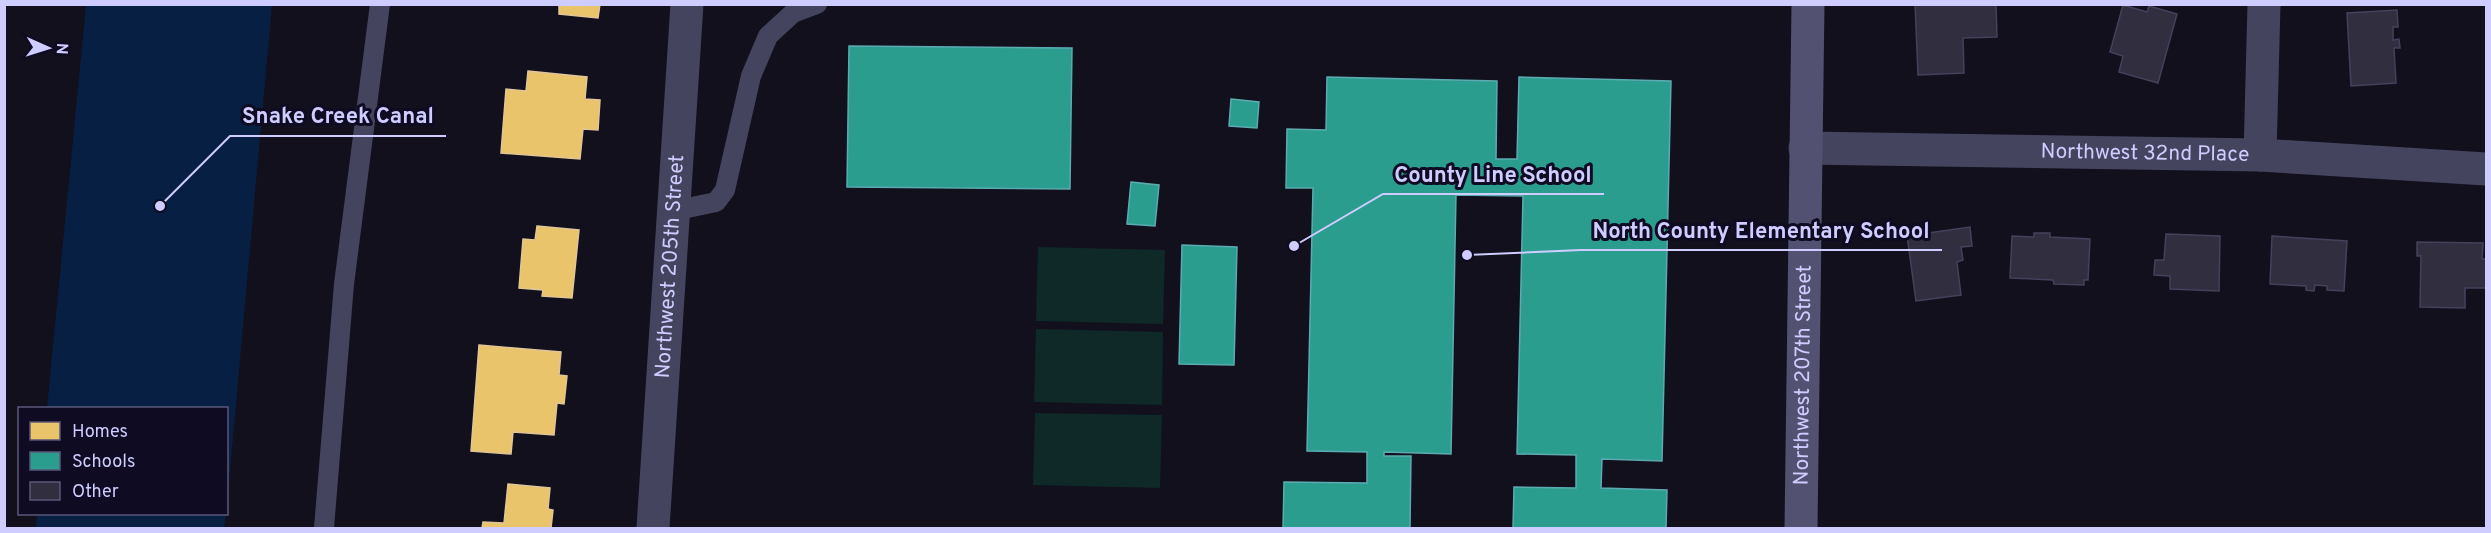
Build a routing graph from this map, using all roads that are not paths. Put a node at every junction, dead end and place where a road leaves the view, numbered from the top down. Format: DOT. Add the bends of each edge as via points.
graph roads {
  1 [pos="380,4"];
  2 [pos="687,4"];
  3 [pos="817,4"];
  4 [pos="1808,4"];
  5 [pos="2264,4"];
  6 [pos="1805,148"];
  7 [pos="2260,155"];
  8 [pos="2487,169"];
  9 [pos="673,211"];
  10 [pos="324,528"];
  11 [pos="653,528"];
  12 [pos="1801,528"];
  1 -- 10 [label="lane" via="344,284"];
  2 -- 9 [label="street, Northwest 205th Street"];
  3 -- 9 [label="lane" via="793,13 768,36 751,76 725,190 716,202"];
  4 -- 6 [label="street, Northwest 207th Street"];
  5 -- 7 [label="street"];
  6 -- 7 [label="street, Northwest 32nd Place"];
  6 -- 12 [label="street, Northwest 207th Street"];
  7 -- 8 [label="street, Northwest 32nd Place"];
  9 -- 11 [label="street, Northwest 205th Street"];
}
